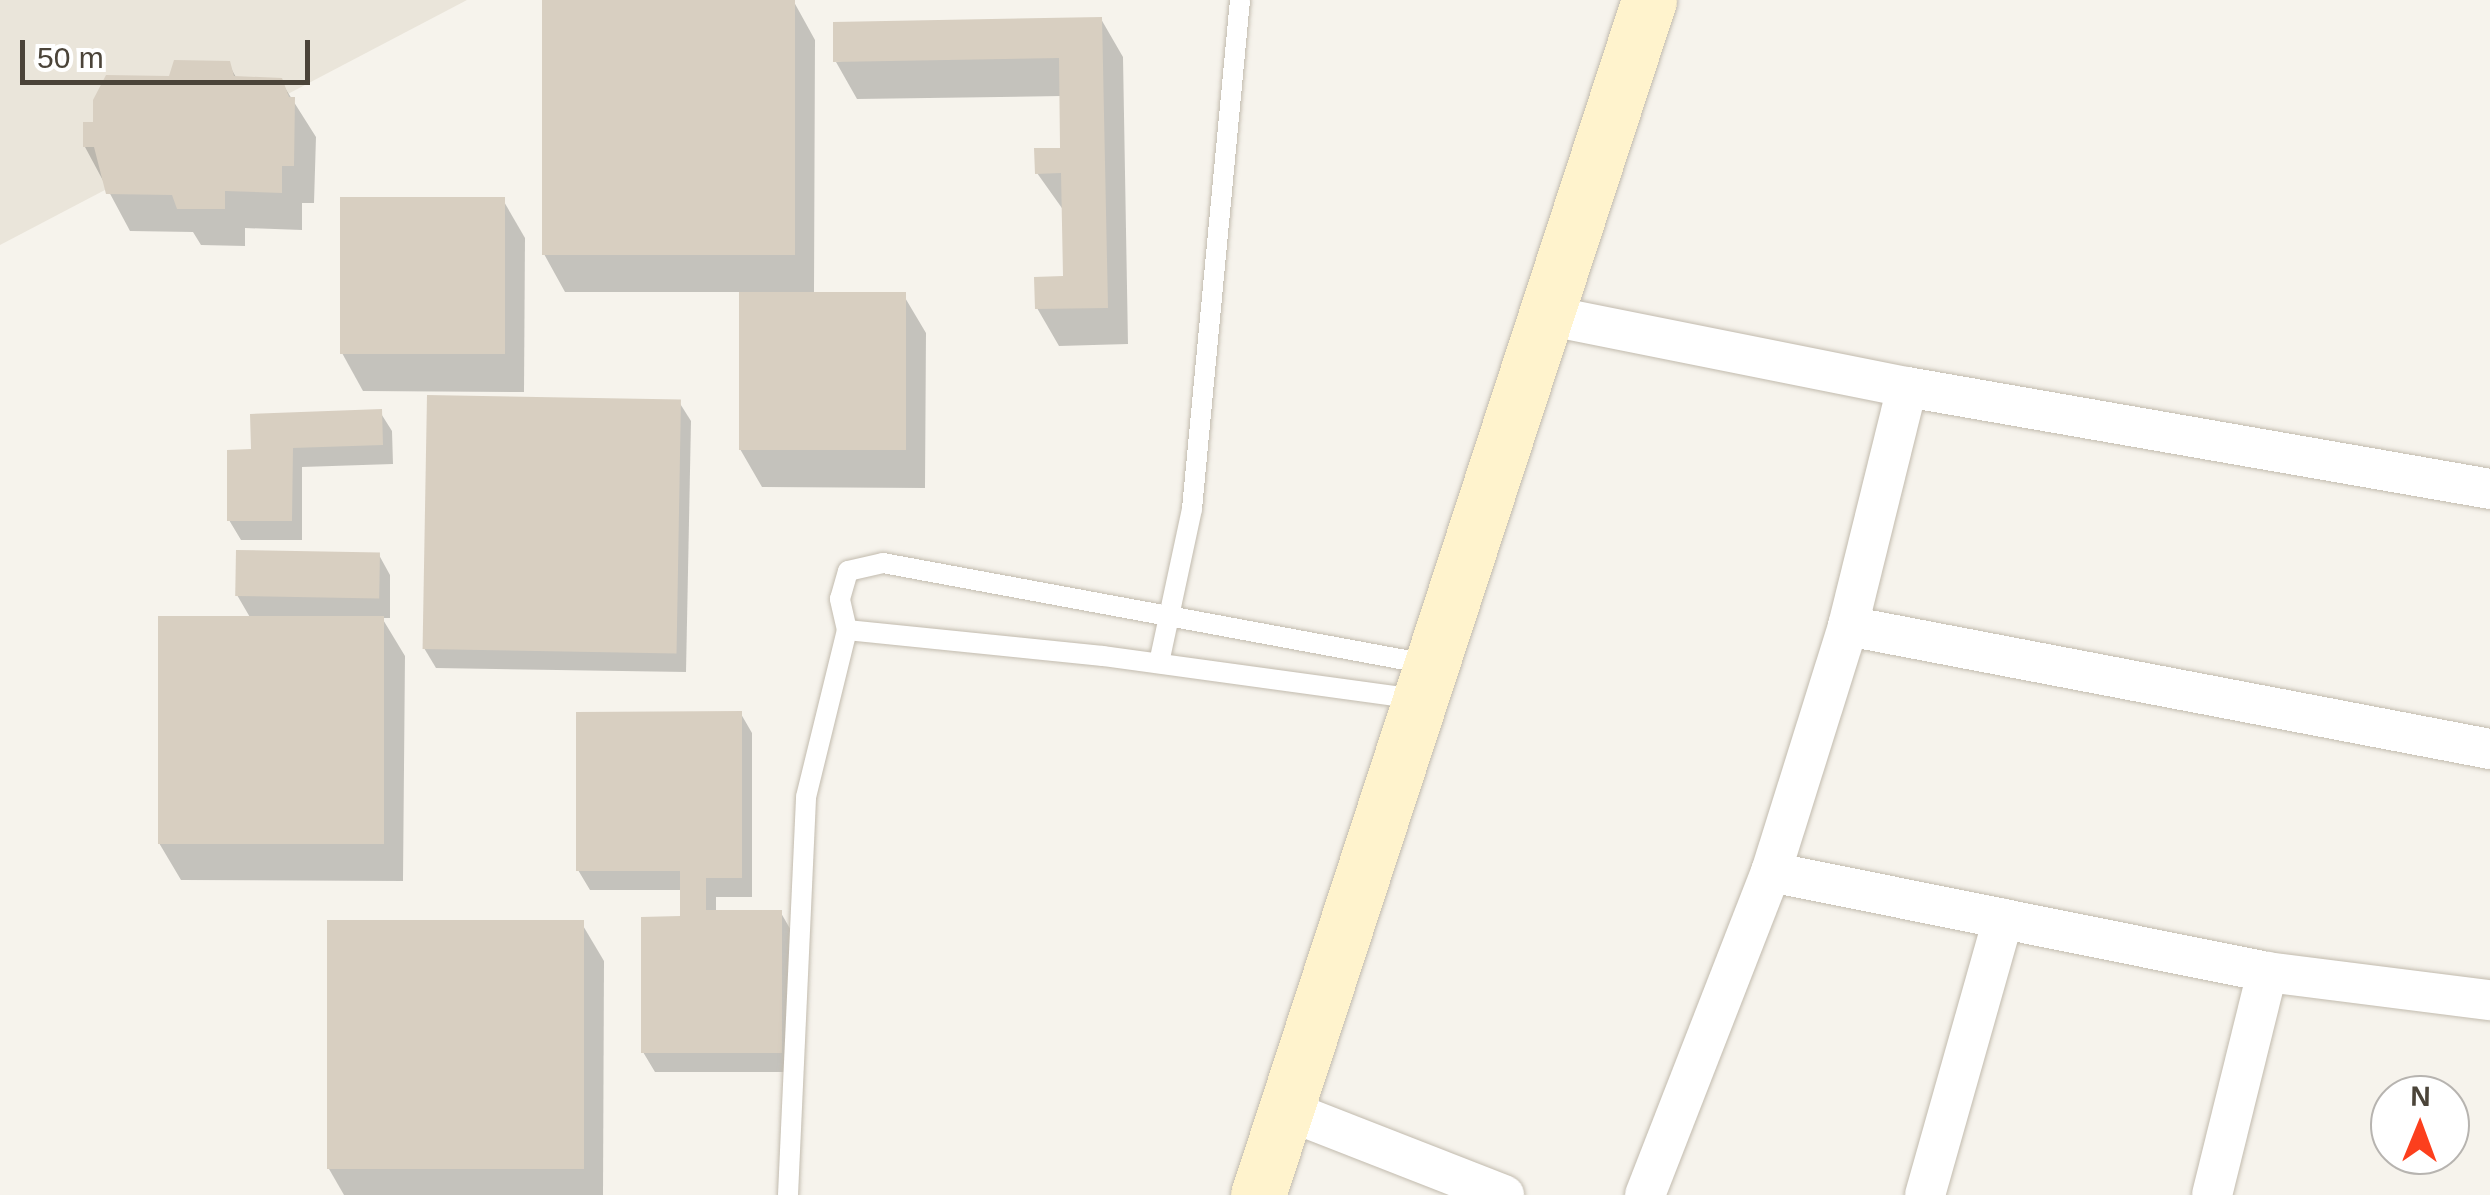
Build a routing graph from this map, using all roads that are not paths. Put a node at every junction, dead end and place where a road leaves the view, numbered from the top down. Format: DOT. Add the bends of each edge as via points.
graph roads {
  1 [pos="1240,0"];
  2 [pos="1649,0"];
  3 [pos="1546,315"];
  4 [pos="1907,387"];
  5 [pos="2490,489"];
  6 [pos="1172,618"];
  7 [pos="1848,626"];
  8 [pos="847,630"];
  9 [pos="1159,664"];
  10 [pos="1428,683"];
  11 [pos="2490,749"];
  12 [pos="1771,872"];
  13 [pos="2003,919"];
  14 [pos="2267,972"];
  15 [pos="2490,1000"];
  16 [pos="1286,1110"];
  17 [pos="788,1195"];
  18 [pos="1258,1195"];
  19 [pos="1504,1195"];
  20 [pos="1645,1195"];
  21 [pos="1925,1195"];
  22 [pos="2212,1195"];
  1 -- 6 [label="lane" via="1192,510"];
  2 -- 3 [label="street"];
  3 -- 4 [label="street"];
  3 -- 10 [label="street"];
  4 -- 5 [label="street"];
  4 -- 7 [label="street"];
  6 -- 8 [label="lane" via="883,563 848,572 840,599"];
  6 -- 9 [label="lane"];
  6 -- 10 [label="lane"];
  7 -- 11 [label="street"];
  7 -- 12 [label="street"];
  8 -- 9 [label="lane"];
  8 -- 17 [label="lane" via="806,796"];
  9 -- 10 [label="lane"];
  10 -- 16 [label="street"];
  12 -- 13 [label="street"];
  12 -- 20 [label="street"];
  13 -- 14 [label="street"];
  13 -- 21 [label="street"];
  14 -- 15 [label="street"];
  14 -- 22 [label="street"];
  16 -- 18 [label="street"];
  16 -- 19 [label="street"];
}
